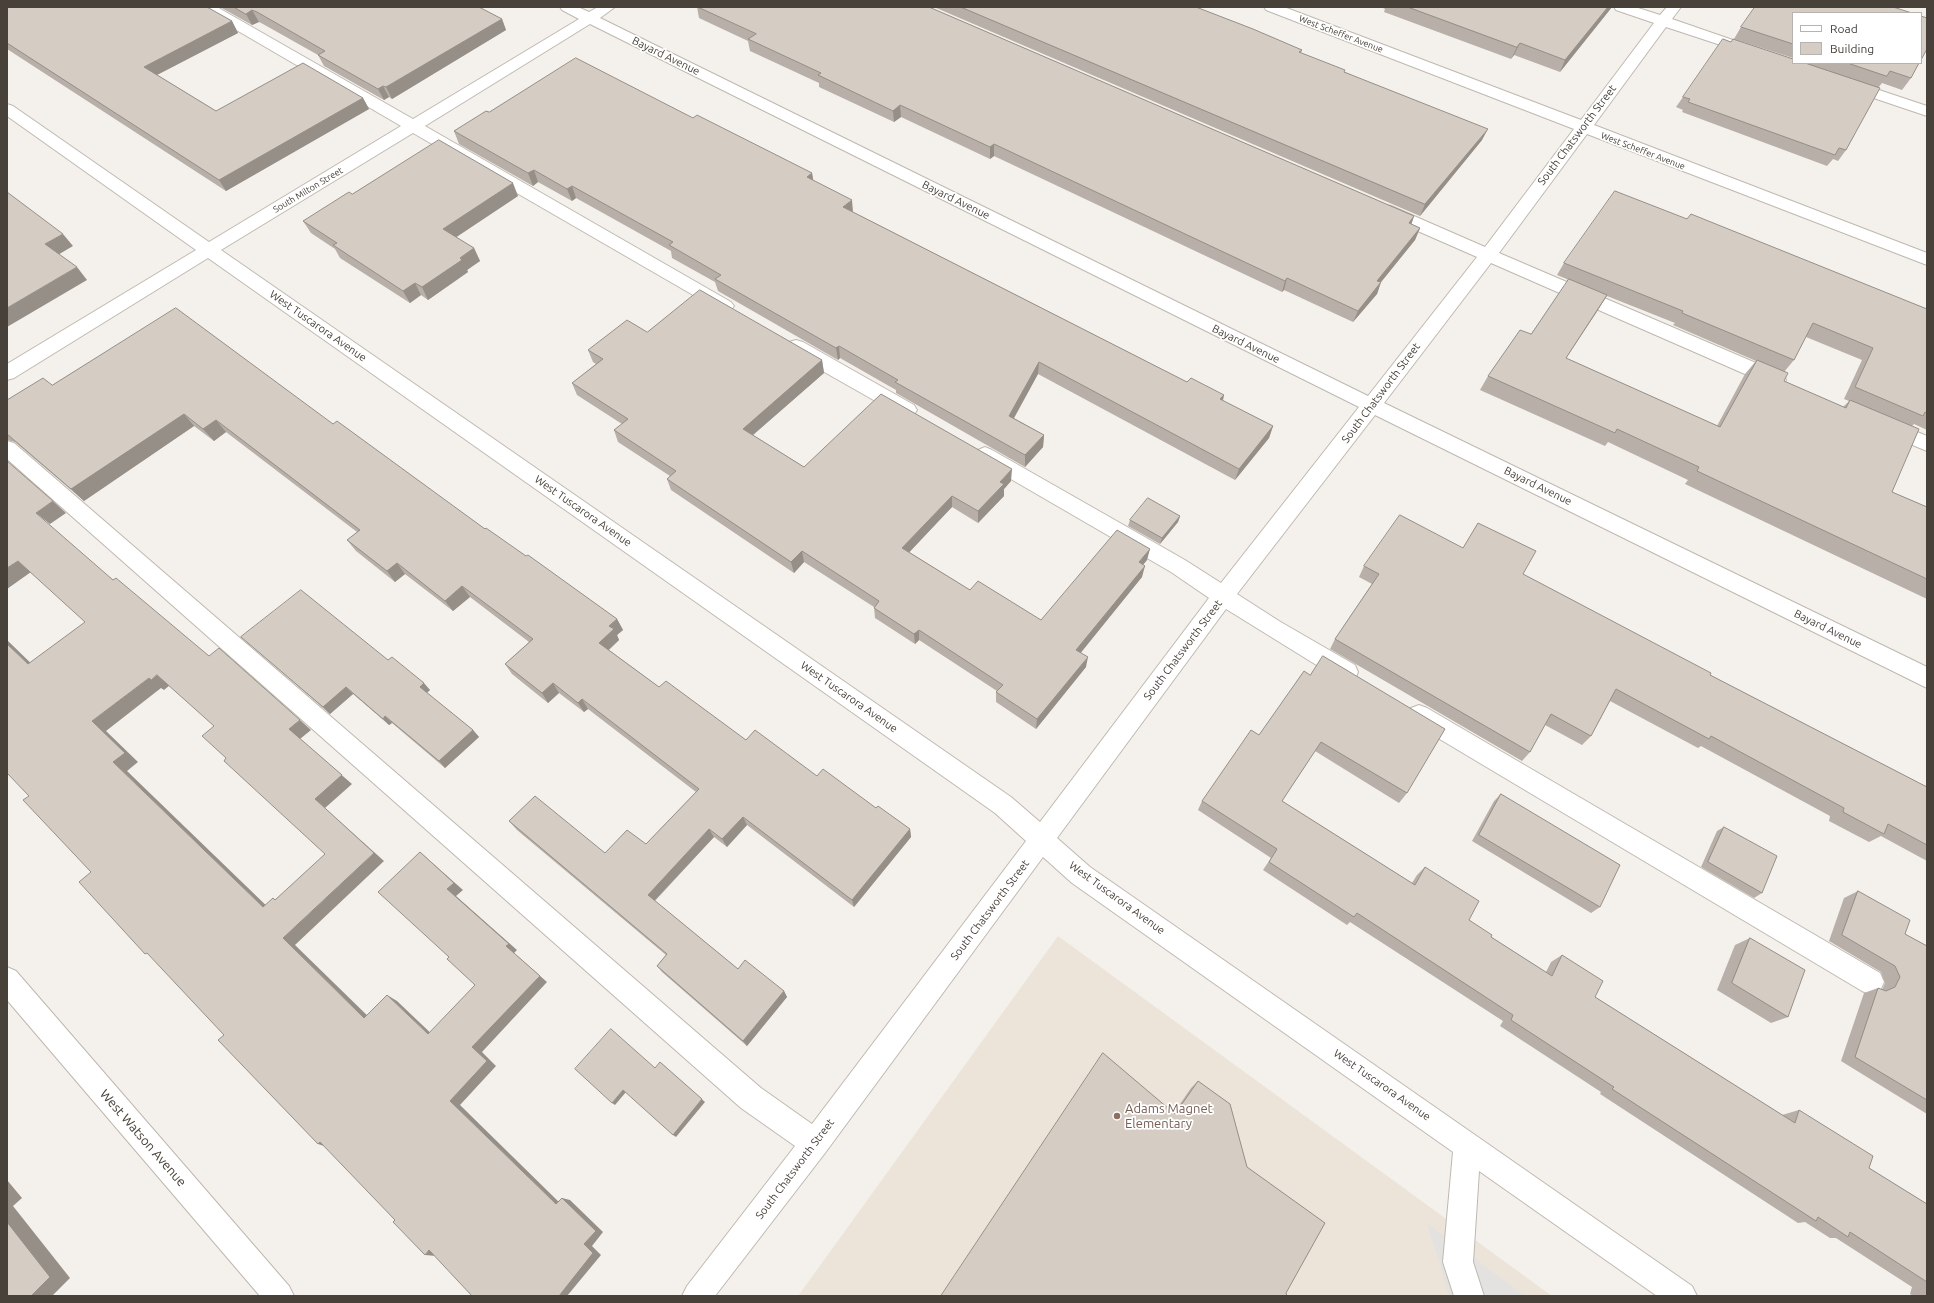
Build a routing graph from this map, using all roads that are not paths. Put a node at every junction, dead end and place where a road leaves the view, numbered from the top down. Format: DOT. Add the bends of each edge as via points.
graph roads {
  1 [pos="207,7"];
  2 [pos="567,7"];
  3 [pos="608,7"];
  4 [pos="1271,7"];
  5 [pos="1621,7"];
  6 [pos="1669,14"];
  7 [pos="590,18"];
  8 [pos="1764,55"];
  9 [pos="1838,81"];
  10 [pos="7,109"];
  11 [pos="1927,111"];
  12 [pos="413,126"];
  13 [pos="1583,127"];
  14 [pos="1369,203"];
  15 [pos="210,250"];
  16 [pos="1488,255"];
  17 [pos="1927,259"];
  18 [pos="741,315"];
  19 [pos="782,339"];
  20 [pos="7,373"];
  21 [pos="1795,387"];
  22 [pos="1372,405"];
  23 [pos="921,418"];
  24 [pos="1876,422"];
  25 [pos="1927,444"];
  26 [pos="970,446"];
  27 [pos="7,448"];
  28 [pos="1223,596"];
  29 [pos="1927,678"];
  30 [pos="1360,680"];
  31 [pos="1401,704"];
  32 [pos="1042,840"];
  33 [pos="7,980"];
  34 [pos="1871,982"];
  35 [pos="815,1143"];
  36 [pos="1467,1145"];
  37 [pos="279,1296"];
  38 [pos="697,1296"];
  39 [pos="1469,1296"];
  40 [pos="1682,1296"];
  1 -- 12 [label="street"];
  2 -- 7 [label="street, Bayard Avenue"];
  3 -- 7 [label="street, South Milton Street"];
  4 -- 13 [label="street, West Scheffer Avenue"];
  5 -- 6 [label="street"];
  6 -- 8 [label="street"];
  6 -- 13 [label="street, South Chatsworth Street"];
  7 -- 12 [label="street, South Milton Street"];
  7 -- 22 [label="street, Bayard Avenue"];
  9 -- 11 [label="street"];
  10 -- 15 [label="street, West Tuscarora Avenue"];
  12 -- 15 [label="street, South Milton Street"];
  12 -- 18 [label="street"];
  13 -- 16 [label="street, South Chatsworth Street"];
  13 -- 17 [label="street, West Scheffer Avenue"];
  14 -- 16 [label="street"];
  15 -- 20 [label="street, South Milton Street"];
  15 -- 32 [label="street, West Tuscarora Avenue" via="1003,805"];
  16 -- 21 [label="street"];
  16 -- 22 [label="street, South Chatsworth Street"];
  19 -- 23 [label="street"];
  22 -- 28 [label="street, South Chatsworth Street"];
  22 -- 29 [label="street, Bayard Avenue"];
  24 -- 25 [label="street"];
  26 -- 28 [label="street" via="1178,566"];
  27 -- 35 [label="street" via="751,1098"];
  28 -- 30 [label="street" via="1271,628"];
  28 -- 32 [label="street, South Chatsworth Street"];
  31 -- 34 [label="street"];
  32 -- 35 [label="street, South Chatsworth Street"];
  32 -- 36 [label="street, West Tuscarora Avenue" via="1081,875"];
  33 -- 37 [label="street, West Watson Avenue"];
  35 -- 38 [label="street, South Chatsworth Street"];
  36 -- 39 [label="street" via="1458,1262"];
  36 -- 40 [label="street, West Tuscarora Avenue"];
}
